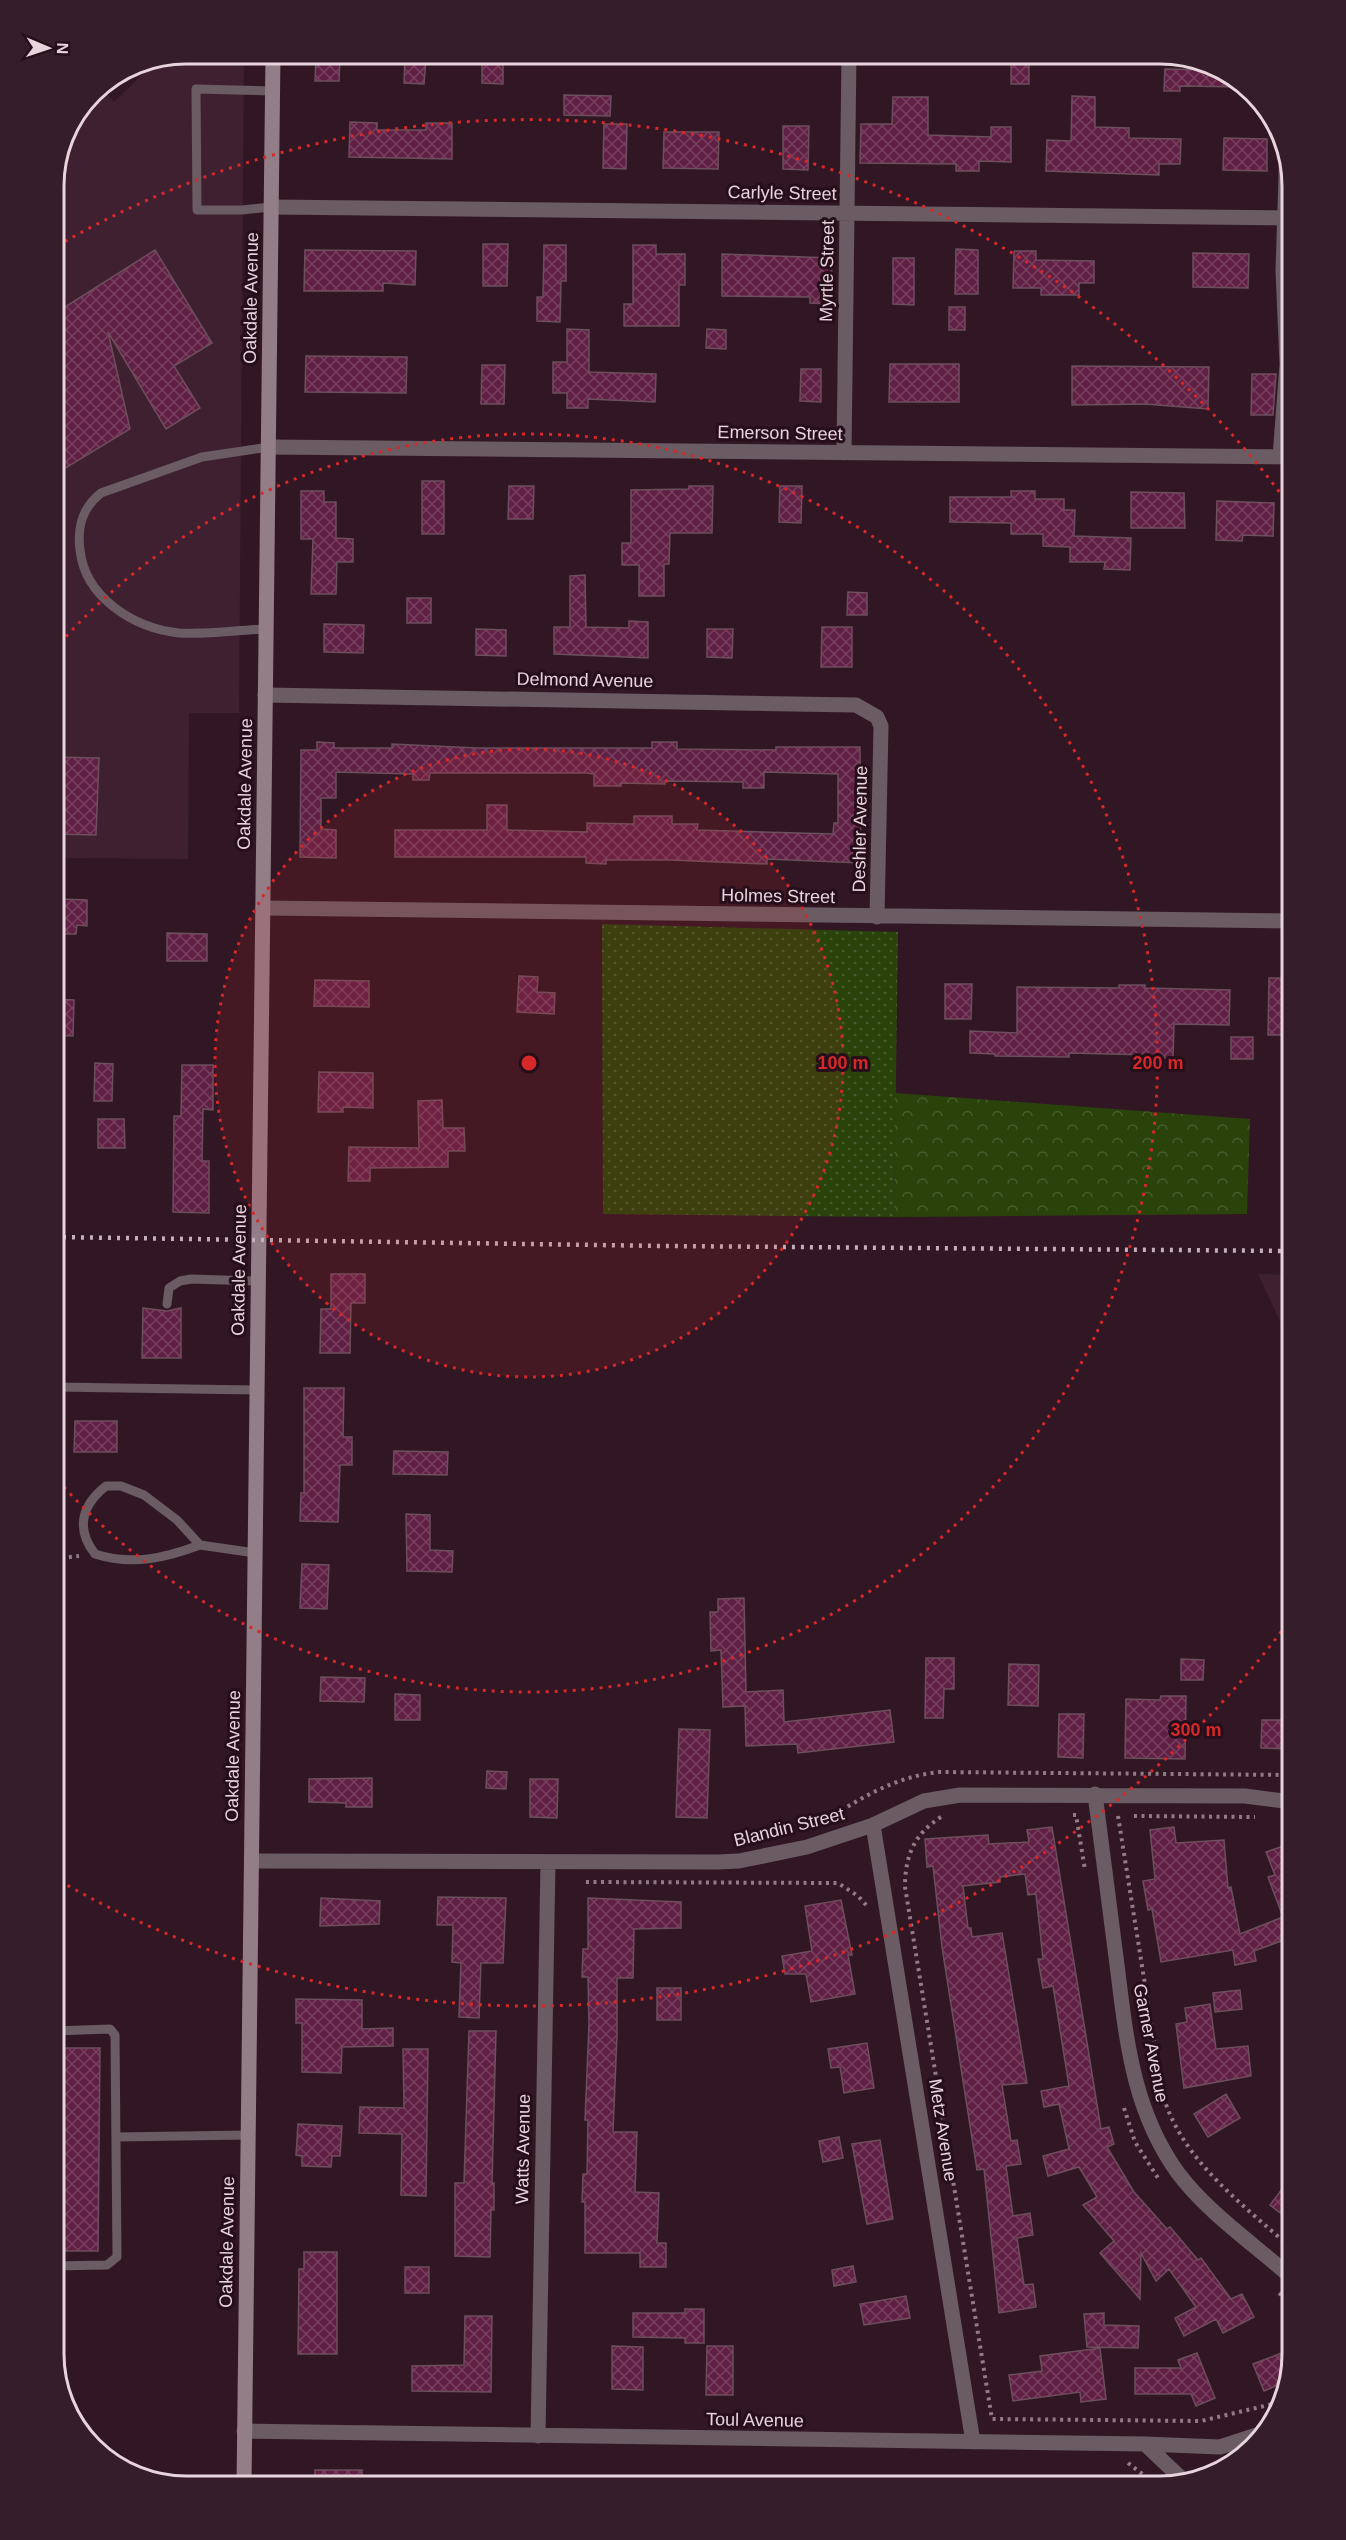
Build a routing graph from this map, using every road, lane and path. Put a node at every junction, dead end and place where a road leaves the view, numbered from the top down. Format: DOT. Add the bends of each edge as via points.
graph roads {
  1 [pos="273,65"];
  2 [pos="849,65"];
  3 [pos="273,92"];
  4 [pos="271,207"];
  5 [pos="847,213"];
  6 [pos="1282,218"];
  7 [pos="1282,256"];
  8 [pos="1282,318"];
  9 [pos="268,447"];
  10 [pos="844,453"];
  11 [pos="1282,457"];
  12 [pos="266,629"];
  13 [pos="266,695"];
  14 [pos="881,741"];
  15 [pos="263,908"];
  16 [pos="878,917"];
  17 [pos="1282,921"];
  18 [pos="259,1281"];
  19 [pos="167,1304"];
  20 [pos="64,1388"];
  21 [pos="257,1390"];
  22 [pos="201,1545"];
  23 [pos="255,1553"];
  24 [pos="95,1554"];
  25 [pos="64,1558"];
  26 [pos="1095,1794"];
  27 [pos="1282,1801"];
  28 [pos="945,1814"];
  29 [pos="1066,1815"];
  30 [pos="1257,1817"];
  31 [pos="873,1825"];
  32 [pos="252,1861"];
  33 [pos="548,1862"];
  34 [pos="1085,1872"];
  35 [pos="576,1882"];
  36 [pos="869,1918"];
  37 [pos="64,2031"];
  38 [pos="1122,2100"];
  39 [pos="248,2134"];
  40 [pos="116,2137"];
  41 [pos="1162,2182"];
  42 [pos="1282,2240"];
  43 [pos="64,2266"];
  44 [pos="1282,2269"];
  45 [pos="1275,2289"];
  46 [pos="1282,2295"];
  47 [pos="1270,2405"];
  48 [pos="244,2431"];
  49 [pos="538,2436"];
  50 [pos="1247,2438"];
  51 [pos="973,2442"];
  52 [pos="1144,2444"];
  53 [pos="1122,2462"];
  54 [pos="1176,2474"];
  55 [pos="244,2475"];
  56 [pos="1147,2476"];
  1 -- 3 [label="street, Oakdale Avenue"];
  2 -- 5 [label="street, Myrtle Street"];
  3 -- 4 [label="street, Oakdale Avenue"];
  3 -- 4 [label="lane" via="196,89 197,210"];
  4 -- 5 [label="street, Carlyle Street"];
  4 -- 9 [label="street, Oakdale Avenue"];
  5 -- 6 [label="street, Carlyle Street"];
  5 -- 10 [label="street, Myrtle Street"];
  7 -- 8 [label="lane"];
  9 -- 10 [label="street, Emerson Street"];
  9 -- 12 [label="street, Oakdale Avenue"];
  9 -- 12 [label="lane" via="202,457 101,493 88,503 79,538 89,582 117,610 137,621 179,633"];
  10 -- 11 [label="street, Emerson Street"];
  12 -- 13 [label="street, Oakdale Avenue"];
  13 -- 14 [label="street, Delmond Avenue" via="844,703 877,717"];
  13 -- 15 [label="street, Oakdale Avenue"];
  14 -- 16 [label="street, Deshler Avenue"];
  15 -- 16 [label="street, Holmes Street"];
  15 -- 18 [label="street, Oakdale Avenue"];
  16 -- 17 [label="street, Holmes Street"];
  18 -- 19 [label="lane" via="180,1281 169,1288"];
  18 -- 21 [label="street, Oakdale Avenue"];
  20 -- 21 [label="lane"];
  21 -- 23 [label="street, Oakdale Avenue"];
  22 -- 23 [label="lane"];
  22 -- 24 [label="lane" via="134,1562"];
  22 -- 24 [label="lane" via="177,1520 144,1496 121,1485 106,1486 87,1504 84,1521 83,1534"];
  23 -- 32 [label="street, Oakdale Avenue"];
  24 -- 25 [label="path"];
  26 -- 27 [label="street, Blandin Street" via="1245,1796"];
  26 -- 31 [label="street, Blandin Street" via="960,1795 924,1801"];
  26 -- 44 [label="street, Garner Avenue" via="1127,2033 1145,2116 1161,2148 1197,2195"];
  28 -- 47 [label="path" via="914,1841 906,1863 905,1887 992,2419 1201,2421"];
  29 -- 34 [label="path" via="1076,1815"];
  30 -- 42 [label="path" via="1118,1815 1162,2091 1171,2120 1203,2165"];
  31 -- 33 [label="street, Blandin Street" via="807,1846 739,1861"];
  31 -- 51 [label="street, Metz Avenue"];
  32 -- 33 [label="street, Blandin Street"];
  32 -- 39 [label="street, Oakdale Avenue"];
  33 -- 49 [label="street, Watts Avenue"];
  35 -- 36 [label="path" via="838,1883 865,1902"];
  37 -- 40 [label="lane" via="110,2029 115,2035"];
  38 -- 41 [label="path" via="1135,2142"];
  39 -- 40 [label="lane"];
  39 -- 48 [label="street, Oakdale Avenue"];
  40 -- 43 [label="lane" via="117,2257 107,2265"];
  45 -- 46 [label="path"];
  48 -- 49 [label="street, Toul Avenue"];
  48 -- 55 [label="street, Oakdale Avenue"];
  49 -- 51 [label="street, Toul Avenue"];
  50 -- 52 [label="street, Toul Avenue" via="1220,2447"];
  51 -- 52 [label="street, Toul Avenue"];
  52 -- 54 [label="street"];
  53 -- 56 [label="path"];
}
